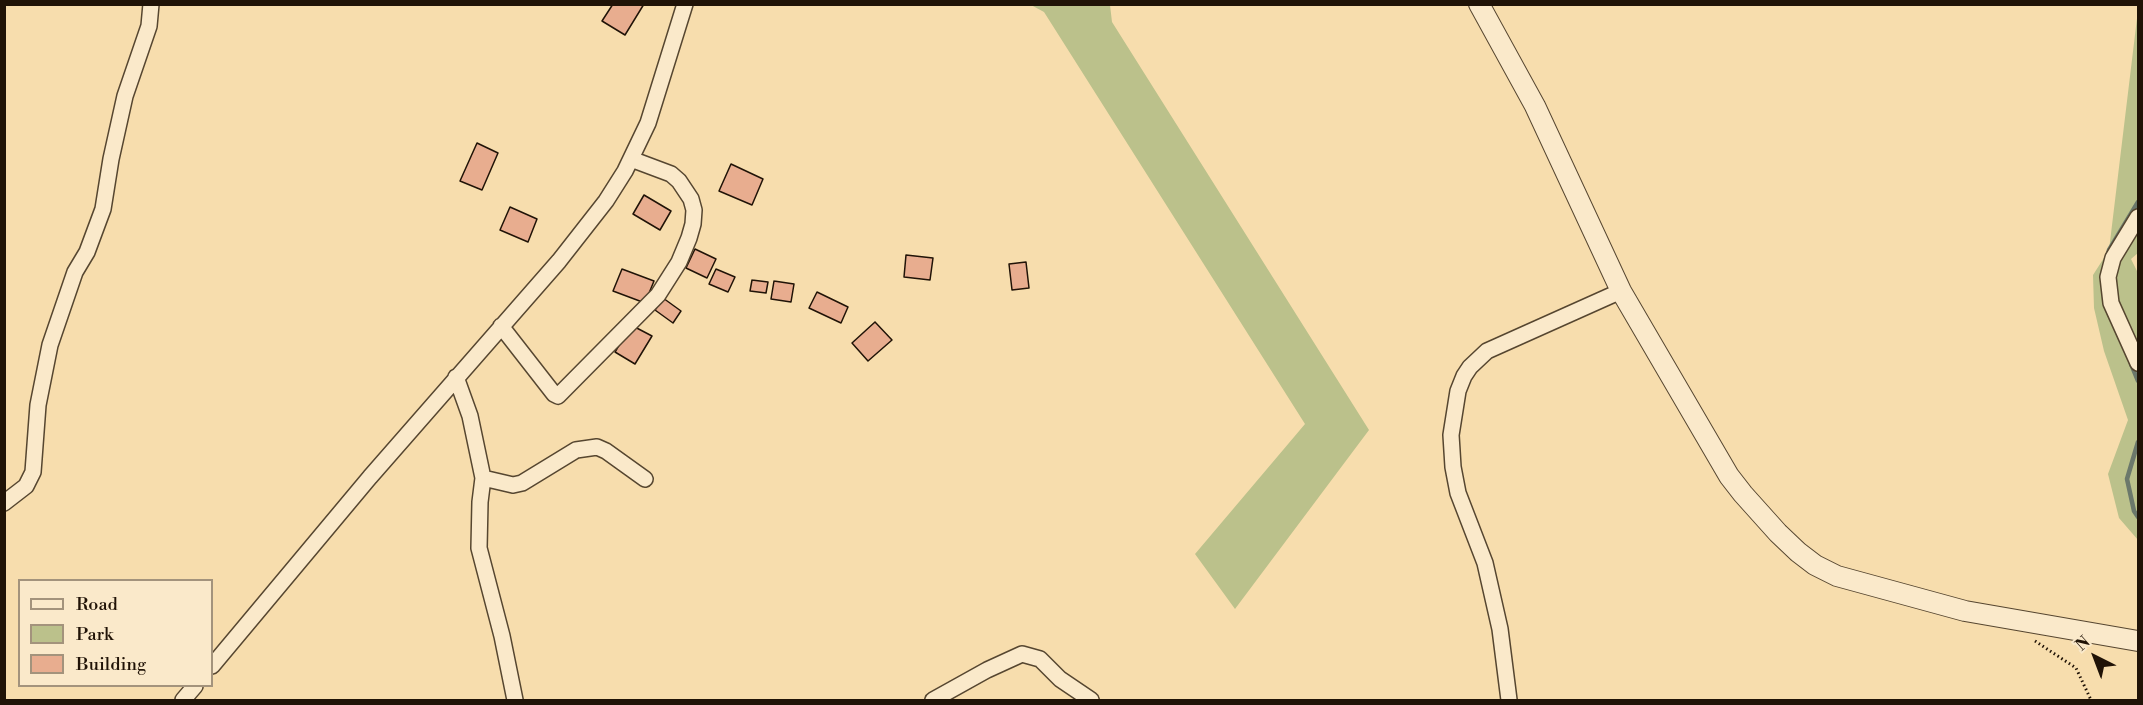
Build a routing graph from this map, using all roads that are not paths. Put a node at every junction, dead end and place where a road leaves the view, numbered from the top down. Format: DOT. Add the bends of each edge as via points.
graph roads {
  1 [pos="151,4"];
  2 [pos="685,4"];
  3 [pos="1479,4"];
  4 [pos="631,159"];
  5 [pos="2139,218"];
  6 [pos="1621,291"];
  7 [pos="501,326"];
  8 [pos="2139,363"];
  9 [pos="456,377"];
  10 [pos="483,478"];
  11 [pos="645,479"];
  12 [pos="4,503"];
  13 [pos="2139,641"];
  14 [pos="213,665"];
  15 [pos="194,687"];
  16 [pos="183,700"];
  17 [pos="515,700"];
  18 [pos="933,700"];
  19 [pos="1091,700"];
  20 [pos="1509,700"];
  1 -- 12 [label="street" via="149,26 125,96 103,209 75,272 51,345 38,405 33,472 26,486"];
  2 -- 4 [label="street" via="648,123"];
  3 -- 6 [label="street" via="1535,106"];
  4 -- 7 [label="street" via="584,231"];
  4 -- 7 [label="street" via="671,174 691,199 694,210 679,262 658,295 558,396"];
  5 -- 8 [label="street" via="2113,258 2108,277 2111,303"];
  6 -- 13 [label="street" via="1729,476 1778,532 1815,565 1837,576 1965,611"];
  6 -- 20 [label="street" via="1487,351 1470,367 1458,391 1452,435 1453,467 1458,493 1485,563 1500,629"];
  7 -- 9 [label="street"];
  9 -- 10 [label="street" via="470,417"];
  9 -- 14 [label="street"];
  10 -- 11 [label="street" via="513,485 522,483 576,450 597,447"];
  10 -- 17 [label="street" via="479,548"];
  15 -- 16 [label="street"];
  18 -- 19 [label="street" via="1022,654 1040,659 1060,680"];
}
